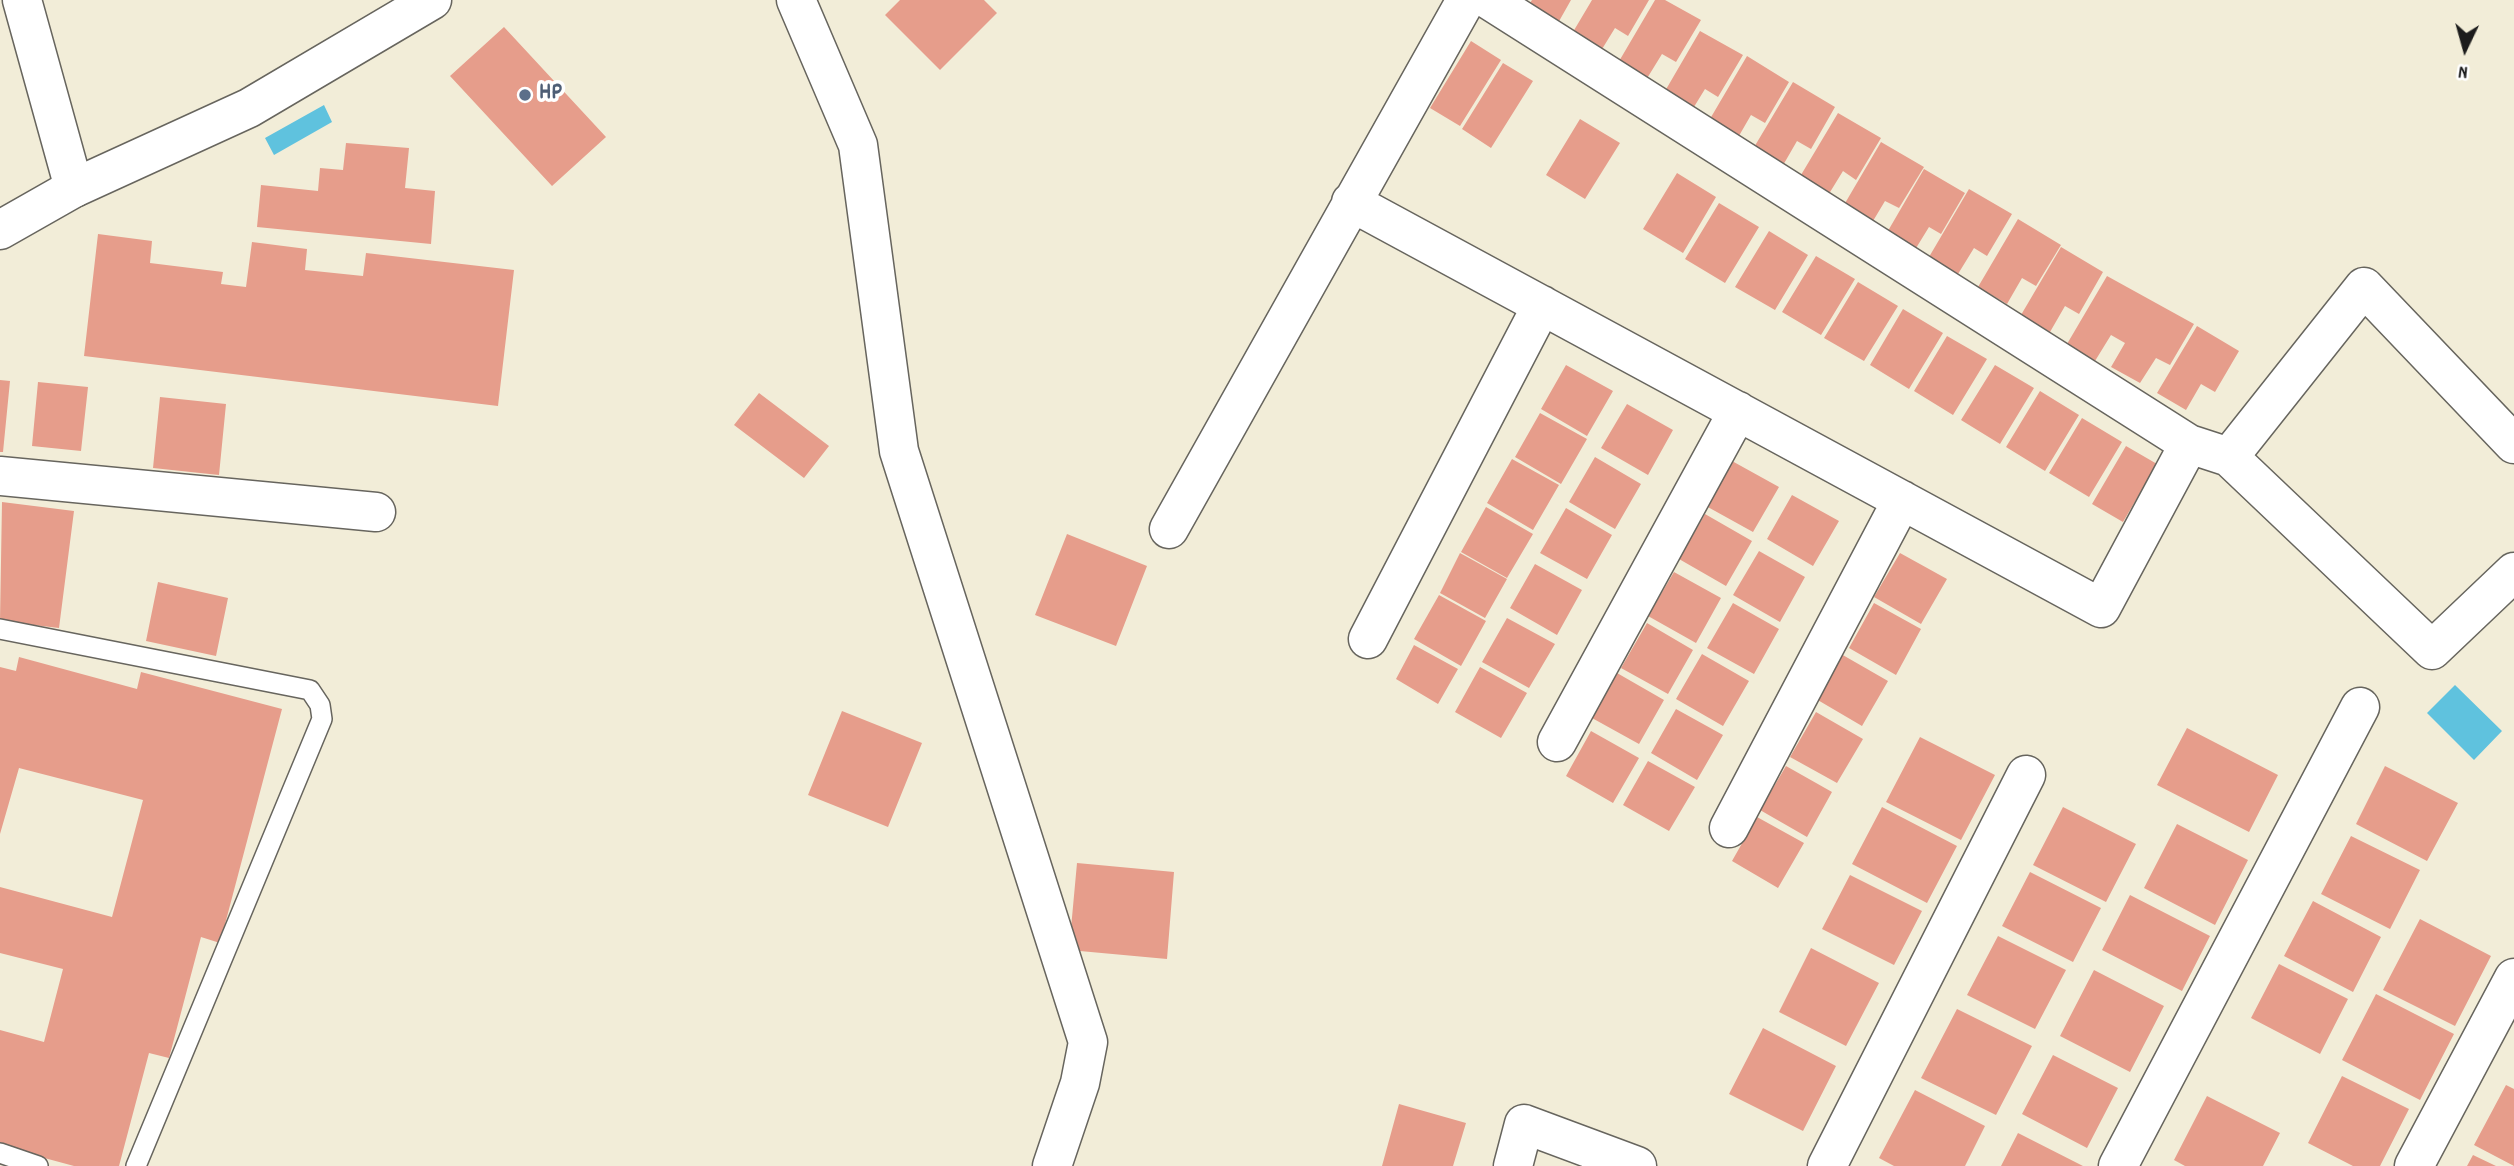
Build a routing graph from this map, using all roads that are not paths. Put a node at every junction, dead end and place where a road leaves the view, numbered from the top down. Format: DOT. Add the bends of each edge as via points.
graph roads {
  1 [pos="22,0"];
  2 [pos="432,0"];
  3 [pos="796,0"];
  4 [pos="1466,0"];
  5 [pos="1489,0"];
  6 [pos="74,188"];
  7 [pos="1352,202"];
  8 [pos="0,230"];
  9 [pos="1542,305"];
  10 [pos="1738,411"];
  11 [pos="2189,444"];
  12 [pos="2514,444"];
  13 [pos="2229,457"];
  14 [pos="0,476"];
  15 [pos="1902,500"];
  16 [pos="376,512"];
  17 [pos="1169,529"];
  18 [pos="2514,572"];
  19 [pos="0,629"];
  20 [pos="1368,639"];
  21 [pos="2360,708"];
  22 [pos="1557,742"];
  23 [pos="2026,775"];
  24 [pos="1730,828"];
  25 [pos="2514,978"];
  26 [pos="0,1153"];
  27 [pos="38,1166"];
  28 [pos="136,1166"];
  29 [pos="1052,1166"];
  30 [pos="1513,1166"];
  31 [pos="1637,1166"];
  32 [pos="1827,1166"];
  33 [pos="2118,1166"];
  34 [pos="2413,1166"];
  1 -- 6 [label="street"];
  2 -- 6 [label="street" via="248,108"];
  3 -- 29 [label="street" via="858,145 899,451 1088,1042 1080,1083"];
  4 -- 7 [label="street"];
  5 -- 11 [label="street"];
  6 -- 8 [label="street"];
  7 -- 9 [label="street"];
  7 -- 17 [label="street"];
  9 -- 10 [label="street"];
  9 -- 20 [label="street"];
  10 -- 15 [label="street"];
  10 -- 22 [label="street"];
  11 -- 13 [label="street"];
  11 -- 15 [label="street" via="2101,608"];
  12 -- 13 [label="street" via="2364,287"];
  13 -- 18 [label="street" via="2432,650"];
  14 -- 16 [label="street"];
  15 -- 24 [label="street"];
  19 -- 28 [label="lane" via="310,690 320,705 322,719"];
  21 -- 33 [label="street"];
  23 -- 32 [label="street"];
  25 -- 34 [label="street"];
  26 -- 27 [label="lane"];
  30 -- 31 [label="street" via="1524,1124"];
}
